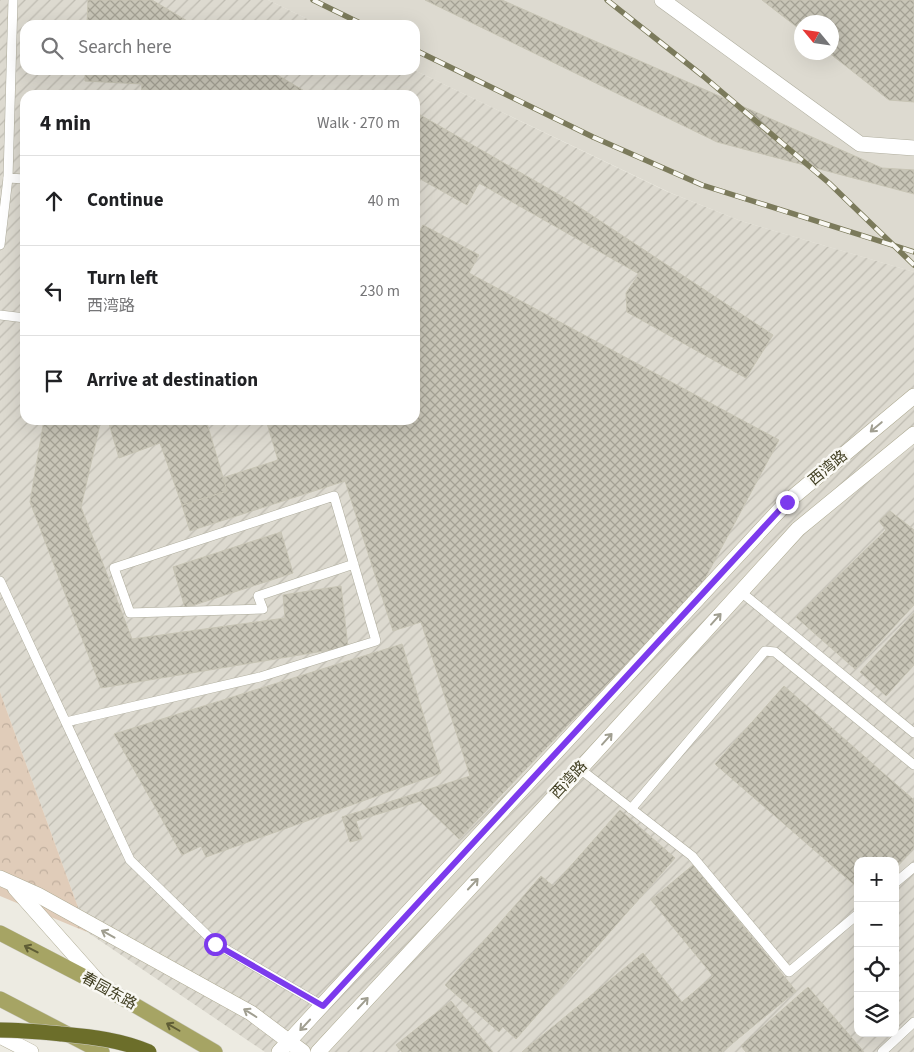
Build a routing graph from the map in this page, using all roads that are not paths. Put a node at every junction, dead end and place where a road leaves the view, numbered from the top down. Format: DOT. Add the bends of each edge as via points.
graph roads {
  1 [pos="13,0"];
  2 [pos="662,0"];
  3 [pos="914,148"];
  4 [pos="8,178"];
  5 [pos="20,178"];
  6 [pos="0,245"];
  7 [pos="0,315"];
  8 [pos="20,317"];
  9 [pos="914,396"];
  10 [pos="914,434"];
  11 [pos="354,564"];
  12 [pos="0,581"];
  13 [pos="741,592"];
  14 [pos="66,722"];
  15 [pos="914,733"];
  16 [pos="914,765"];
  17 [pos="580,769"];
  18 [pos="631,809"];
  19 [pos="914,867"];
  20 [pos="899,880"];
  21 [pos="5,881"];
  22 [pos="854,917"];
  23 [pos="0,933"];
  24 [pos="102,986"];
  25 [pos="0,999"];
  26 [pos="323,1006"];
  27 [pos="914,1022"];
  28 [pos="0,1030"];
  29 [pos="0,1036"];
  30 [pos="284,1047"];
  31 [pos="31,1052"];
  32 [pos="102,1052"];
  33 [pos="149,1052"];
  34 [pos="215,1052"];
  35 [pos="303,1052"];
  36 [pos="318,1052"];
  37 [pos="882,1052"];
  1 -- 4 [label="lane"];
  2 -- 3 [label="main road" via="860,144"];
  4 -- 5 [label="lane"];
  4 -- 6 [label="lane"];
  7 -- 8 [label="lane"];
  9 -- 26 [label="main road, 西湾路, one-way" via="787,502"];
  10 -- 13 [label="main road, 西湾路" via="798,529"];
  11 -- 11 [label="lane" via="334,496 114,568 130,613 263,609 258,596"];
  11 -- 14 [label="lane" via="376,641 260,677"];
  12 -- 14 [label="lane"];
  13 -- 15 [label="lane"];
  17 -- 13 [label="main road, 西湾路, one-way"];
  14 -- 26 [label="lane" via="130,860 215,944"];
  16 -- 18 [label="lane" via="775,652 766,651"];
  17 -- 18 [label="lane"];
  36 -- 17 [label="main road, 西湾路, one-way"];
  18 -- 22 [label="lane" via="692,856 789,972"];
  19 -- 20 [label="lane"];
  21 -- 24 [label="main road"];
  30 -- 21 [label="main road, one-way" via="251,1013 38,895"];
  24 -- 23 [label="main road, 春园东路, one-way"];
  34 -- 24 [label="main road, 春园东路, one-way"];
  25 -- 32 [label="main road"];
  26 -- 30 [label="main road, 西湾路, one-way"];
  27 -- 37 [label="lane"];
  28 -- 33 [label="highway, bridge" via="103,1038"];
  29 -- 31 [label="main road"];
  30 -- 35 [label="main road"];
}
